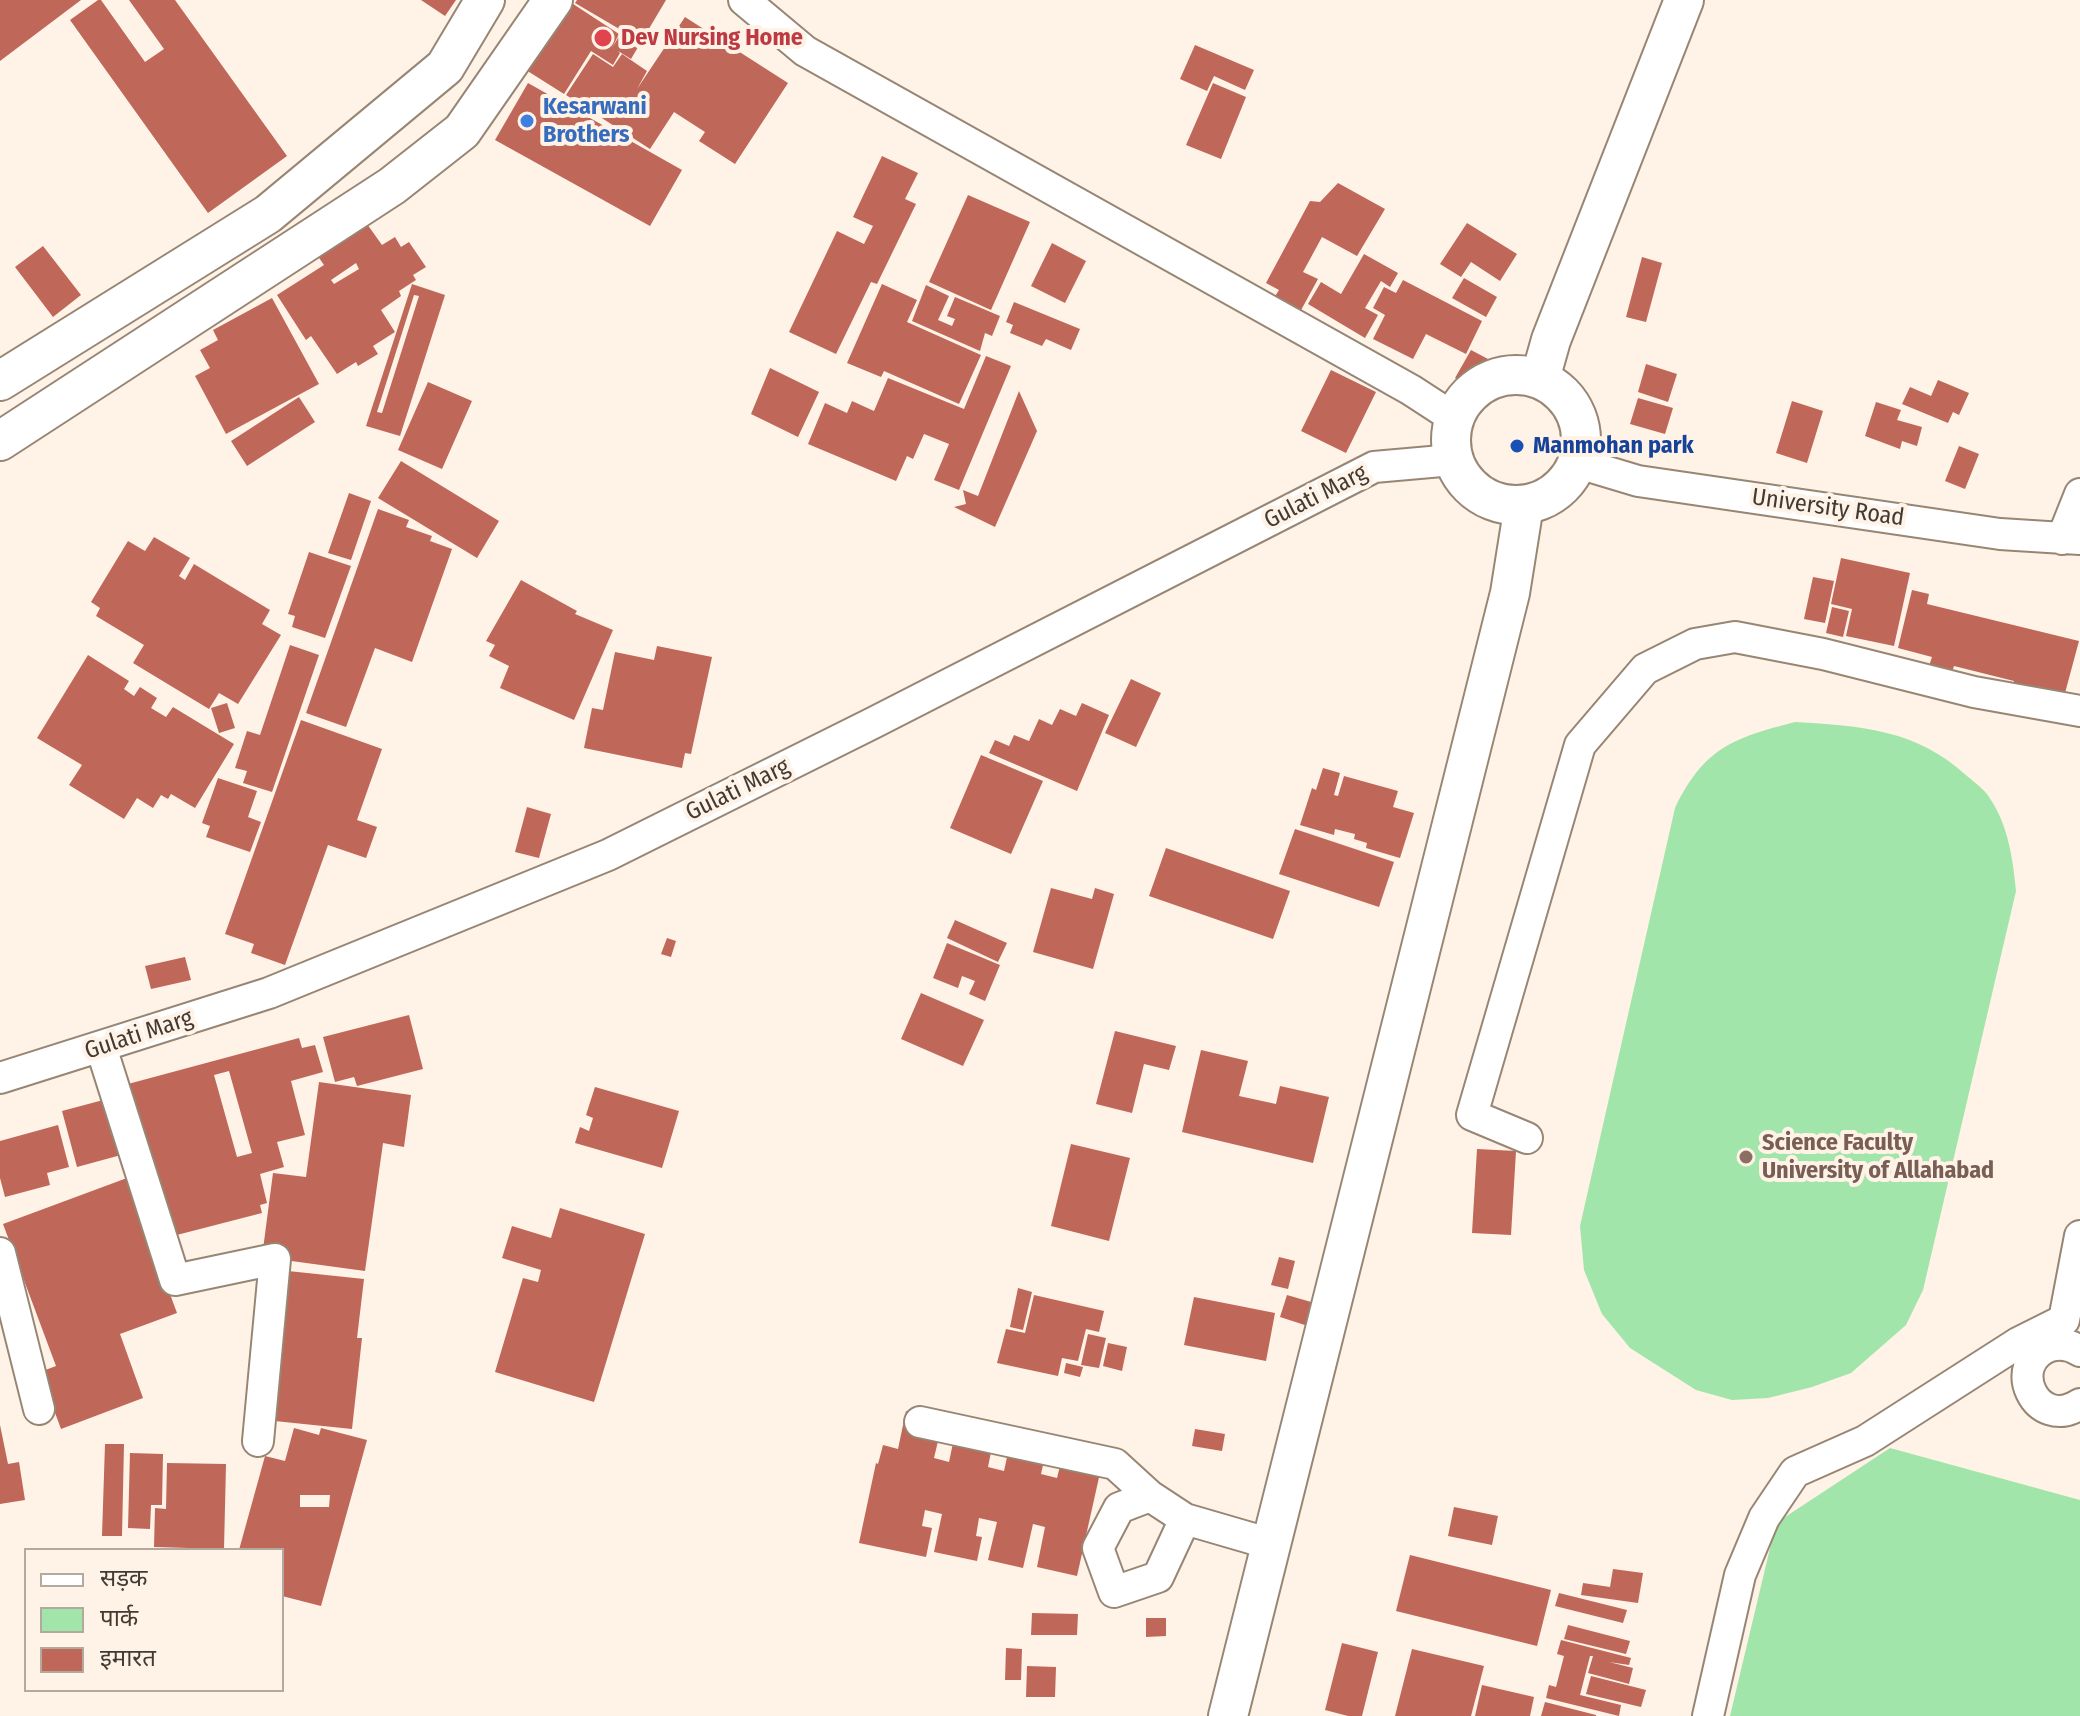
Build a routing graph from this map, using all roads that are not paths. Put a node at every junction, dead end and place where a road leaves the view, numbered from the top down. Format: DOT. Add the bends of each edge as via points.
graph roads {
  1 [pos="485,0"];
  2 [pos="553,0"];
  3 [pos="744,0"];
  4 [pos="1684,0"];
  5 [pos="1540,379"];
  6 [pos="0,381"];
  7 [pos="1454,418"];
  8 [pos="0,441"];
  9 [pos="1453,460"];
  10 [pos="1578,463"];
  11 [pos="2080,494"];
  12 [pos="1524,505"];
  13 [pos="2071,539"];
  14 [pos="2080,711"];
  15 [pos="101,1047"];
  16 [pos="0,1078"];
  17 [pos="1527,1138"];
  18 [pos="2080,1236"];
  19 [pos="0,1253"];
  20 [pos="2080,1351"];
  21 [pos="2080,1404"];
  22 [pos="39,1409"];
  23 [pos="920,1422"];
  24 [pos="258,1441"];
  25 [pos="1150,1496"];
  26 [pos="1185,1519"];
  27 [pos="1271,1544"];
  28 [pos="1228,1716"];
  29 [pos="1708,1716"];
  1 -- 6 [label="main road" via="445,67 268,214"];
  2 -- 8 [label="main road" via="462,131 392,186"];
  3 -- 7 [label="street" via="805,51"];
  4 -- 5 [label="main road"];
  5 -- 7 [label="main road" via="1514,375 1489,381 1468,396"];
  5 -- 10 [label="main road" via="1562,392 1576,413 1582,438"];
  7 -- 9 [label="main road"];
  9 -- 12 [label="main road" via="1481,496"];
  9 -- 15 [label="street, Gulati Marg" via="1374,467 608,855 269,993"];
  10 -- 12 [label="main road" via="1557,492"];
  10 -- 13 [label="street, University Road" via="1638,481 2000,534"];
  11 -- 13 [label="street"];
  12 -- 27 [label="main road" via="1510,593"];
  14 -- 17 [label="street" via="1735,637 1695,644 1645,669 1580,745 1472,1115"];
  15 -- 16 [label="street, Gulati Marg"];
  15 -- 24 [label="street" via="175,1280 275,1259"];
  18 -- 29 [label="street" via="2064,1320 2018,1343 1865,1441 1795,1472 1764,1518 1740,1575"];
  19 -- 22 [label="street"];
  20 -- 21 [label="street" via="2067,1345 2047,1347 2037,1353 2027,1374 2032,1396 2050,1410"];
  23 -- 25 [label="street" via="1115,1464"];
  25 -- 26 [label="street"];
  25 -- 26 [label="street" via="1119,1508 1098,1548 1114,1592 1158,1577"];
  26 -- 27 [label="street"];
  27 -- 28 [label="main road"];
}
